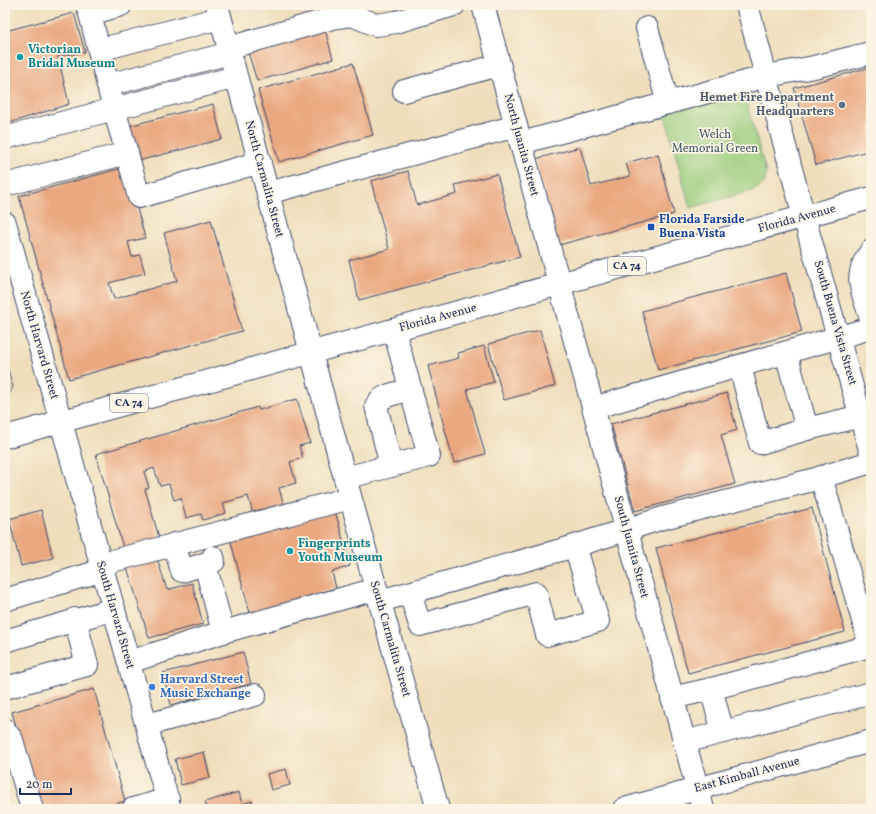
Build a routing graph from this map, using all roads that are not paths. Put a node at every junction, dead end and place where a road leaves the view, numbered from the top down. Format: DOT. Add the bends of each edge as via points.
graph roads {
  1 [pos="120,5"];
  2 [pos="454,5"];
  3 [pos="483,5"];
  4 [pos="748,5"];
  5 [pos="89,9"];
  6 [pos="218,9"];
  7 [pos="353,10"];
  8 [pos="647,28"];
  9 [pos="99,50"];
  10 [pos="229,50"];
  11 [pos="871,53"];
  12 [pos="499,66"];
  13 [pos="767,76"];
  14 [pos="236,77"];
  15 [pos="108,85"];
  16 [pos="404,91"];
  17 [pos="668,103"];
  18 [pos="114,109"];
  19 [pos="518,135"];
  20 [pos="5,138"];
  21 [pos="127,153"];
  22 [pos="260,162"];
  23 [pos="5,184"];
  24 [pos="268,193"];
  25 [pos="871,198"];
  26 [pos="804,217"];
  27 [pos="5,223"];
  28 [pos="871,251"];
  29 [pos="559,284"];
  30 [pos="871,318"];
  31 [pos="871,328"];
  32 [pos="394,330"];
  33 [pos="840,338"];
  34 [pos="312,352"];
  35 [pos="786,353"];
  36 [pos="740,366"];
  37 [pos="411,390"];
  38 [pos="593,408"];
  39 [pos="861,416"];
  40 [pos="60,421"];
  41 [pos="807,429"];
  42 [pos="5,437"];
  43 [pos="871,453"];
  44 [pos="871,462"];
  45 [pos="391,466"];
  46 [pos="821,477"];
  47 [pos="347,488"];
  48 [pos="626,528"];
  49 [pos="208,536"];
  50 [pos="174,544"];
  51 [pos="575,546"];
  52 [pos="205,564"];
  53 [pos="102,567"];
  54 [pos="410,593"];
  55 [pos="378,595"];
  56 [pos="5,600"];
  57 [pos="114,609"];
  58 [pos="75,619"];
  59 [pos="223,632"];
  60 [pos="5,641"];
  61 [pos="871,647"];
  62 [pos="129,662"];
  63 [pos="5,688"];
  64 [pos="711,689"];
  65 [pos="871,693"];
  66 [pos="255,695"];
  67 [pos="672,698"];
  68 [pos="147,725"];
  69 [pos="5,730"];
  70 [pos="723,732"];
  71 [pos="871,741"];
  72 [pos="684,742"];
  73 [pos="700,799"];
  74 [pos="169,804"];
  75 [pos="32,809"];
  76 [pos="133,809"];
  77 [pos="438,809"];
  78 [pos="624,809"];
  1 -- 5 [label="street"];
  2 -- 7 [label="street" via="396,22 376,25"];
  3 -- 12 [label="street, North Juanita Street"];
  4 -- 13 [label="street, South Buena Vista Street"];
  5 -- 9 [label="street"];
  6 -- 9 [label="street"];
  6 -- 10 [label="street, North Carmalita Street"];
  7 -- 10 [label="street"];
  8 -- 17 [label="street"];
  9 -- 15 [label="street"];
  10 -- 14 [label="street, North Carmalita Street"];
  10 -- 15 [label="street"];
  11 -- 13 [label="street"];
  12 -- 16 [label="street"];
  12 -- 19 [label="street, North Juanita Street"];
  13 -- 17 [label="street"];
  13 -- 26 [label="street, South Buena Vista Street"];
  14 -- 18 [label="street"];
  14 -- 22 [label="street, North Carmalita Street"];
  15 -- 18 [label="street"];
  17 -- 19 [label="street"];
  18 -- 20 [label="street"];
  18 -- 21 [label="street"];
  19 -- 24 [label="street"];
  19 -- 29 [label="street, North Juanita Street"];
  21 -- 22 [label="street" via="139,197"];
  21 -- 23 [label="street"];
  22 -- 24 [label="street, North Carmalita Street"];
  24 -- 34 [label="street, North Carmalita Street"];
  25 -- 26 [label="street, Florida Avenue / CA 74"];
  26 -- 29 [label="street, Florida Avenue / CA 74"];
  26 -- 33 [label="street, South Buena Vista Street"];
  27 -- 40 [label="street, North Harvard Street"];
  28 -- 30 [label="street" via="859,275"];
  29 -- 32 [label="street, Florida Avenue / CA 74"];
  29 -- 38 [label="street, South Juanita Street"];
  31 -- 33 [label="street"];
  32 -- 34 [label="street, Florida Avenue / CA 74"];
  32 -- 37 [label="street"];
  33 -- 35 [label="street"];
  33 -- 39 [label="street, South Buena Vista Street"];
  34 -- 40 [label="street, Florida Avenue / CA 74"];
  34 -- 47 [label="street, South Carmalita Street"];
  35 -- 36 [label="street"];
  35 -- 41 [label="street"];
  36 -- 38 [label="street"];
  36 -- 41 [label="street" via="760,443"];
  37 -- 45 [label="street" via="383,397 378,400 376,406"];
  37 -- 45 [label="street" via="429,456"];
  38 -- 48 [label="street, South Juanita Street"];
  39 -- 41 [label="street"];
  39 -- 43 [label="street, South Buena Vista Street"];
  40 -- 42 [label="street, Florida Avenue / CA 74"];
  40 -- 53 [label="street, South Harvard Street"];
  44 -- 46 [label="street"];
  45 -- 47 [label="street"];
  46 -- 48 [label="street"];
  46 -- 61 [label="street"];
  47 -- 49 [label="street"];
  47 -- 55 [label="street, South Carmalita Street"];
  48 -- 51 [label="street"];
  48 -- 67 [label="street, South Juanita Street"];
  49 -- 50 [label="street"];
  49 -- 52 [label="street" via="214,561"];
  50 -- 52 [label="street" via="182,572"];
  50 -- 53 [label="street"];
  51 -- 54 [label="street"];
  51 -- 54 [label="street" via="598,621 547,635 536,592 420,625"];
  52 -- 59 [label="street"];
  53 -- 56 [label="street"];
  53 -- 57 [label="street, South Harvard Street"];
  54 -- 55 [label="street"];
  55 -- 59 [label="street"];
  55 -- 77 [label="street, South Carmalita Street"];
  57 -- 58 [label="street"];
  57 -- 62 [label="street, South Harvard Street"];
  58 -- 60 [label="street"];
  58 -- 63 [label="street" via="87,665"];
  59 -- 62 [label="street"];
  61 -- 64 [label="street"];
  62 -- 68 [label="street, South Harvard Street"];
  64 -- 67 [label="street"];
  64 -- 70 [label="street"];
  65 -- 70 [label="street"];
  66 -- 68 [label="street"];
  67 -- 72 [label="street, South Juanita Street"];
  68 -- 74 [label="street, South Harvard Street"];
  69 -- 75 [label="street" via="12,740"];
  70 -- 72 [label="street"];
  71 -- 73 [label="street, East Kimball Avenue"];
  72 -- 73 [label="street, South Juanita Street"];
  73 -- 78 [label="street, East Kimball Avenue"];
  74 -- 76 [label="street"];
}
